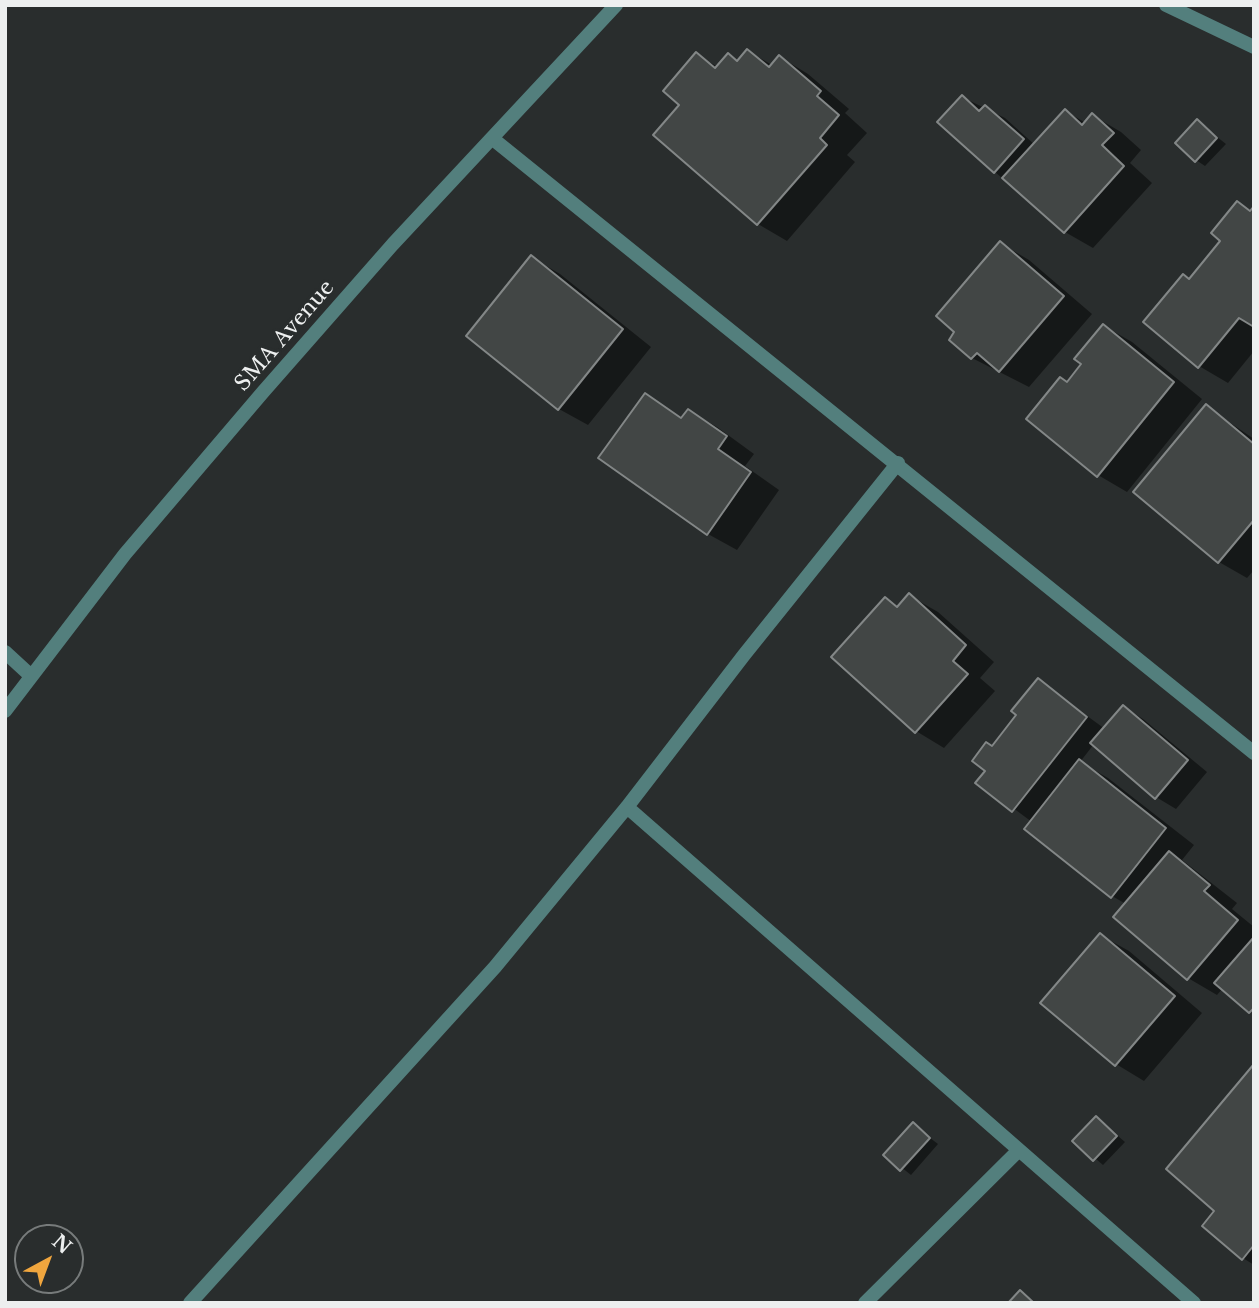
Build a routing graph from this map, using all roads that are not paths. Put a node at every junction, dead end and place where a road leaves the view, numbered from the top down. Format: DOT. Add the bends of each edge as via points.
graph roads {
  1 [pos="616,5"];
  2 [pos="1166,5"];
  3 [pos="1254,47"];
  4 [pos="493,139"];
  5 [pos="898,463"];
  6 [pos="5,652"];
  7 [pos="30,676"];
  8 [pos="5,711"];
  9 [pos="1254,753"];
  10 [pos="626,807"];
  11 [pos="1019,1150"];
  12 [pos="190,1303"];
  13 [pos="865,1303"];
  14 [pos="1194,1303"];
  1 -- 4 [label="street, SMA Avenue"];
  2 -- 3 [label="street"];
  4 -- 5 [label="street"];
  4 -- 7 [label="street, SMA Avenue" via="263,392 125,554"];
  5 -- 9 [label="street"];
  5 -- 10 [label="street"];
  6 -- 7 [label="street"];
  7 -- 8 [label="street, SMA Avenue"];
  10 -- 11 [label="street"];
  10 -- 12 [label="street" via="495,967"];
  11 -- 13 [label="street"];
  11 -- 14 [label="street"];
}
